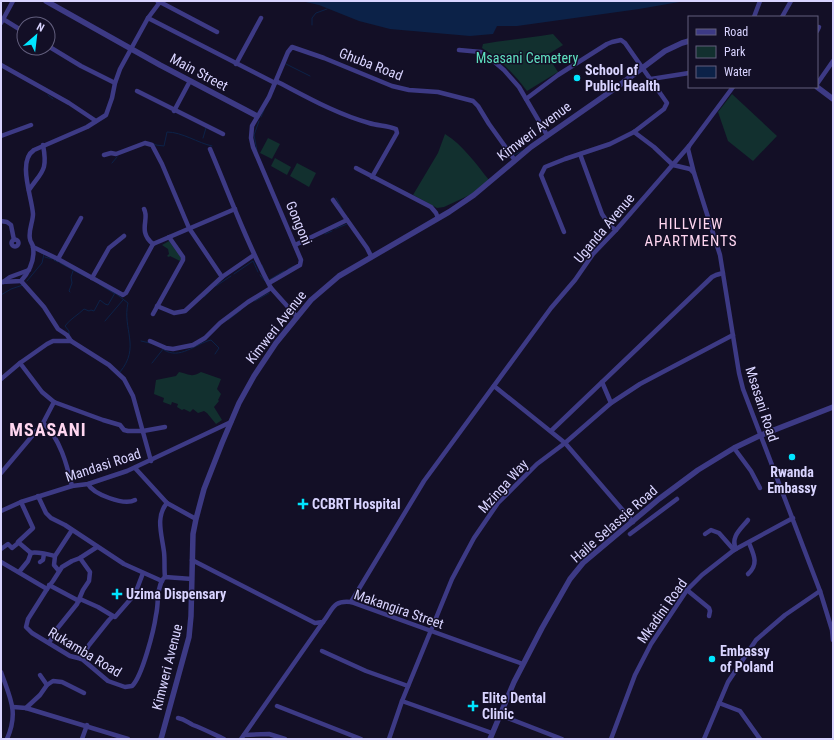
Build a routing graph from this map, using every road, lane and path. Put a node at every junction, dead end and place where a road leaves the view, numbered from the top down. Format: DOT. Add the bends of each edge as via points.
graph roads {
  1 [pos="13,1"];
  2 [pos="46,1"];
  3 [pos="159,1"];
  4 [pos="760,1"];
  5 [pos="791,1"];
  6 [pos="754,16"];
  7 [pos="783,16"];
  8 [pos="148,18"];
  9 [pos="261,18"];
  10 [pos="2,21"];
  11 [pos="16,28"];
  12 [pos="218,32"];
  13 [pos="688,41"];
  14 [pos="131,48"];
  15 [pos="459,50"];
  16 [pos="56,51"];
  17 [pos="833,61"];
  18 [pos="236,64"];
  19 [pos="1,65"];
  20 [pos="643,69"];
  21 [pos="688,73"];
  22 [pos="651,79"];
  23 [pos="190,81"];
  24 [pos="275,82"];
  25 [pos="115,83"];
  26 [pos="818,84"];
  27 [pos="818,87"];
  28 [pos="732,88"];
  29 [pos="137,91"];
  30 [pos="526,99"];
  31 [pos="833,99"];
  32 [pos="174,111"];
  33 [pos="258,116"];
  34 [pos="96,122"];
  35 [pos="31,125"];
  36 [pos="634,132"];
  37 [pos="224,134"];
  38 [pos="547,135"];
  39 [pos="1,136"];
  40 [pos="44,145"];
  41 [pos="689,146"];
  42 [pos="210,149"];
  43 [pos="580,154"];
  44 [pos="104,155"];
  45 [pos="514,159"];
  46 [pos="673,165"];
  47 [pos="356,168"];
  48 [pos="694,173"];
  49 [pos="372,177"];
  50 [pos="28,190"];
  51 [pos="333,200"];
  52 [pos="144,209"];
  53 [pos="235,209"];
  54 [pos="81,218"];
  55 [pos="438,218"];
  56 [pos="1,220"];
  57 [pos="347,220"];
  58 [pos="189,228"];
  59 [pos="616,230"];
  60 [pos="564,232"];
  61 [pos="124,236"];
  62 [pos="169,237"];
  63 [pos="14,240"];
  64 [pos="153,244"];
  65 [pos="295,245"];
  66 [pos="33,247"];
  67 [pos="42,251"];
  68 [pos="254,255"];
  69 [pos="371,256"];
  70 [pos="32,257"];
  71 [pos="58,259"];
  72 [pos="29,270"];
  73 [pos="723,273"];
  74 [pos="222,277"];
  75 [pos="92,278"];
  76 [pos="21,281"];
  77 [pos="2,282"];
  78 [pos="269,283"];
  79 [pos="271,288"];
  80 [pos="157,306"];
  81 [pos="153,314"];
  82 [pos="297,317"];
  83 [pos="733,336"];
  84 [pos="71,341"];
  85 [pos="150,341"];
  86 [pos="20,363"];
  87 [pos="1,378"];
  88 [pos="602,382"];
  89 [pos="494,386"];
  90 [pos="54,402"];
  91 [pos="611,403"];
  92 [pos="833,406"];
  93 [pos="231,422"];
  94 [pos="43,423"];
  95 [pos="165,427"];
  96 [pos="143,431"];
  97 [pos="551,431"];
  98 [pos="760,436"];
  99 [pos="565,443"];
  100 [pos="734,448"];
  101 [pos="151,461"];
  102 [pos="135,468"];
  103 [pos="1,473"];
  104 [pos="88,484"];
  105 [pos="72,486"];
  106 [pos="760,488"];
  107 [pos="38,496"];
  108 [pos="677,499"];
  109 [pos="135,500"];
  110 [pos="21,502"];
  111 [pos="167,503"];
  112 [pos="1,511"];
  113 [pos="793,518"];
  114 [pos="196,519"];
  115 [pos="748,520"];
  116 [pos="633,522"];
  117 [pos="72,530"];
  118 [pos="630,534"];
  119 [pos="705,534"];
  120 [pos="749,542"];
  121 [pos="17,544"];
  122 [pos="97,547"];
  123 [pos="1,549"];
  124 [pos="735,549"];
  125 [pos="30,553"];
  126 [pos="44,554"];
  127 [pos="55,556"];
  128 [pos="80,558"];
  129 [pos="192,560"];
  130 [pos="1,562"];
  131 [pos="40,562"];
  132 [pos="59,571"];
  133 [pos="19,572"];
  134 [pos="143,573"];
  135 [pos="748,574"];
  136 [pos="163,579"];
  137 [pos="192,579"];
  138 [pos="48,587"];
  139 [pos="687,590"];
  140 [pos="820,592"];
  141 [pos="80,600"];
  142 [pos="351,602"];
  143 [pos="113,616"];
  144 [pos="709,616"];
  145 [pos="323,622"];
  146 [pos="430,630"];
  147 [pos="833,640"];
  148 [pos="49,643"];
  149 [pos="322,651"];
  150 [pos="80,659"];
  151 [pos="523,664"];
  152 [pos="1,672"];
  153 [pos="40,675"];
  154 [pos="47,685"];
  155 [pos="408,686"];
  156 [pos="84,693"];
  157 [pos="402,701"];
  158 [pos="719,703"];
  159 [pos="277,706"];
  160 [pos="13,707"];
  161 [pos="26,708"];
  162 [pos="500,714"];
  163 [pos="178,718"];
  164 [pos="87,726"];
  165 [pos="491,736"];
  166 [pos="243,737"];
  167 [pos="7,739"];
  168 [pos="82,739"];
  169 [pos="128,739"];
  170 [pos="161,739"];
  171 [pos="224,739"];
  172 [pos="285,739"];
  173 [pos="361,739"];
  174 [pos="390,739"];
  175 [pos="562,739"];
  176 [pos="611,739"];
  177 [pos="704,739"];
  178 [pos="760,739"];
  1 -- 10 [label="street"];
  2 -- 14 [label="street"];
  3 -- 8 [label="street"];
  3 -- 12 [label="street"];
  4 -- 6 [label="street"];
  5 -- 7 [label="street"];
  8 -- 14 [label="street"];
  8 -- 18 [label="street"];
  9 -- 18 [label="street"];
  10 -- 11 [label="street"];
  13 -- 20 [label="street, Kimweri Avenue" via="665,51"];
  14 -- 23 [label="street, Main Street"];
  14 -- 25 [label="street"];
  15 -- 30 [label="street" via="481,52 491,58 519,87"];
  16 -- 25 [label="street"];
  17 -- 26 [label="street"];
  18 -- 24 [label="street"];
  19 -- 34 [label="street"];
  20 -- 22 [label="street"];
  20 -- 30 [label="street" via="625,43 621,40 612,42 558,75"];
  20 -- 38 [label="street, Kimweri Avenue"];
  21 -- 22 [label="street"];
  22 -- 36 [label="street" via="666,105"];
  23 -- 32 [label="street"];
  23 -- 33 [label="street, Main Street"];
  24 -- 33 [label="street, Ghuba Road"];
  24 -- 45 [label="street, Ghuba Road" via="290,48 294,47 392,86 467,99 478,106"];
  24 -- 49 [label="street" via="354,118 396,129 397,133"];
  25 -- 34 [label="street" via="106,115"];
  27 -- 31 [label="street"];
  28 -- 41 [label="street, Uganda Avenue"];
  29 -- 32 [label="street"];
  30 -- 38 [label="street"];
  32 -- 37 [label="street"];
  33 -- 65 [label="street, Gongoni" via="252,126 251,138"];
  34 -- 40 [label="street"];
  35 -- 39 [label="street"];
  36 -- 43 [label="street" via="610,144"];
  36 -- 46 [label="street"];
  38 -- 45 [label="street, Kimweri Avenue"];
  40 -- 50 [label="street" via="46,157 43,173"];
  40 -- 50 [label="street" via="31,152 26,160"];
  41 -- 46 [label="street, Uganda Avenue"];
  41 -- 48 [label="street, Msasani Road"];
  42 -- 53 [label="street"];
  43 -- 59 [label="street" via="602,214 606,222"];
  43 -- 60 [label="street" via="545,168 541,173"];
  44 -- 58 [label="street" via="116,154 145,143 152,145"];
  45 -- 55 [label="street, Kimweri Avenue" via="474,195"];
  46 -- 48 [label="street" via="690,169"];
  46 -- 59 [label="street, Uganda Avenue"];
  47 -- 49 [label="street"];
  48 -- 73 [label="street, Msasani Road" via="720,255"];
  49 -- 55 [label="street" via="431,207"];
  50 -- 66 [label="street" via="33,215 30,238"];
  51 -- 57 [label="street"];
  52 -- 64 [label="street" via="144,227 148,240"];
  53 -- 58 [label="street"];
  53 -- 68 [label="street"];
  54 -- 71 [label="street"];
  55 -- 69 [label="street, Kimweri Avenue"];
  56 -- 63 [label="street" via="11,225"];
  57 -- 65 [label="street"];
  57 -- 69 [label="street"];
  58 -- 62 [label="street"];
  58 -- 74 [label="street"];
  59 -- 89 [label="street, Uganda Avenue" via="593,254"];
  61 -- 75 [label="street" via="110,248"];
  62 -- 64 [label="street"];
  62 -- 80 [label="street" via="183,256 183,260"];
  64 -- 75 [label="street" via="124,294 121,295"];
  65 -- 78 [label="street, Gongoni" via="301,263"];
  66 -- 67 [label="street"];
  66 -- 70 [label="street"];
  67 -- 70 [label="street"];
  67 -- 71 [label="street"];
  68 -- 74 [label="street"];
  68 -- 78 [label="street"];
  69 -- 82 [label="street, Kimweri Avenue" via="330,283"];
  70 -- 72 [label="street"];
  71 -- 75 [label="street"];
  72 -- 76 [label="street"];
  72 -- 77 [label="street"];
  73 -- 83 [label="street, Msasani Road"];
  73 -- 88 [label="street" via="716,274"];
  74 -- 80 [label="street" via="185,311 174,313"];
  76 -- 77 [label="street"];
  76 -- 84 [label="street" via="44,307 58,330"];
  78 -- 79 [label="street"];
  79 -- 82 [label="street"];
  79 -- 85 [label="street" via="248,302 193,345 173,349"];
  80 -- 81 [label="street"];
  82 -- 93 [label="street, Kimweri Avenue" via="254,376"];
  83 -- 91 [label="street, Mzinga Way" via="640,384"];
  83 -- 98 [label="street, Msasani Road" via="740,381"];
  84 -- 86 [label="street" via="54,341 47,344"];
  84 -- 96 [label="street" via="109,365 124,379 133,396"];
  86 -- 87 [label="street"];
  86 -- 90 [label="street" via="42,392"];
  88 -- 91 [label="street"];
  88 -- 97 [label="street"];
  89 -- 97 [label="street"];
  89 -- 142 [label="street, Uganda Avenue" via="424,481"];
  90 -- 94 [label="street"];
  90 -- 96 [label="street" via="120,425 124,430"];
  91 -- 99 [label="street, Mzinga Way"];
  92 -- 98 [label="street, Haile Selassie Road"];
  93 -- 101 [label="street, Mandasi Road"];
  93 -- 114 [label="street, Kimweri Avenue" via="204,489"];
  94 -- 103 [label="street"];
  94 -- 105 [label="street" via="59,447"];
  95 -- 96 [label="street"];
  96 -- 101 [label="street"];
  97 -- 99 [label="street"];
  98 -- 100 [label="street, Haile Selassie Road"];
  98 -- 113 [label="street, Msasani Road"];
  99 -- 116 [label="street"];
  99 -- 146 [label="street, Mzinga Way" via="537,464 498,504 474,538 452,579"];
  100 -- 106 [label="street"];
  100 -- 116 [label="street, Haile Selassie Road" via="698,470"];
  101 -- 102 [label="street, Mandasi Road"];
  102 -- 104 [label="street, Mandasi Road"];
  102 -- 111 [label="street"];
  104 -- 105 [label="street, Mandasi Road"];
  104 -- 109 [label="street" via="109,498 129,502"];
  105 -- 107 [label="street, Mandasi Road"];
  107 -- 110 [label="street, Mandasi Road"];
  107 -- 117 [label="street" via="48,516"];
  108 -- 118 [label="street"];
  110 -- 112 [label="street, Mandasi Road"];
  110 -- 125 [label="street" via="33,528 18,542"];
  111 -- 114 [label="street"];
  111 -- 136 [label="street" via="161,517"];
  113 -- 120 [label="street, Mkadini Road"];
  113 -- 140 [label="street, Msasani Road"];
  114 -- 129 [label="street, Kimweri Avenue"];
  115 -- 124 [label="street" via="735,537"];
  116 -- 151 [label="street, Haile Selassie Road" via="583,563 570,579"];
  117 -- 122 [label="street"];
  117 -- 127 [label="street"];
  119 -- 124 [label="street" via="709,530 719,533"];
  120 -- 124 [label="street, Mkadini Road"];
  120 -- 135 [label="street" via="755,564"];
  121 -- 123 [label="street" via="12,548 8,544"];
  122 -- 128 [label="street, Rukamba Road"];
  122 -- 134 [label="street"];
  124 -- 139 [label="street, Mkadini Road"];
  125 -- 126 [label="street"];
  125 -- 133 [label="street" via="30,558"];
  126 -- 127 [label="street"];
  126 -- 131 [label="street"];
  127 -- 132 [label="street" via="54,565"];
  128 -- 132 [label="street, Rukamba Road" via="63,566"];
  128 -- 141 [label="street" via="90,574"];
  129 -- 137 [label="street, Kimweri Avenue"];
  129 -- 145 [label="street" via="310,621"];
  130 -- 133 [label="street"];
  132 -- 138 [label="street, Rukamba Road"];
  133 -- 138 [label="street"];
  134 -- 136 [label="street"];
  134 -- 143 [label="street" via="134,595 115,617"];
  136 -- 137 [label="street"];
  136 -- 150 [label="street, Rukamba Road" via="141,673 132,686 125,687 108,681"];
  137 -- 170 [label="street, Kimweri Avenue" via="189,637"];
  138 -- 141 [label="street"];
  138 -- 148 [label="street, Rukamba Road" via="28,619 26,627"];
  139 -- 144 [label="street" via="709,608"];
  139 -- 176 [label="street, Mkadini Road" via="650,644"];
  140 -- 147 [label="street, Msasani Road"];
  140 -- 158 [label="street" via="758,637 728,682"];
  141 -- 143 [label="street"];
  141 -- 148 [label="street"];
  142 -- 145 [label="street, Makangira Street" via="339,602"];
  142 -- 146 [label="street, Makangira Street"];
  143 -- 150 [label="street"];
  145 -- 166 [label="street"];
  146 -- 151 [label="street, Makangira Street"];
  146 -- 155 [label="street, Mzinga Way"];
  148 -- 150 [label="street, Rukamba Road"];
  149 -- 155 [label="street"];
  151 -- 162 [label="street, Haile Selassie Road"];
  152 -- 160 [label="street"];
  153 -- 154 [label="street"];
  154 -- 156 [label="street" via="54,680"];
  154 -- 161 [label="street"];
  155 -- 157 [label="street, Mzinga Way"];
  157 -- 165 [label="street"];
  157 -- 174 [label="street, Mzinga Way"];
  158 -- 177 [label="street"];
  158 -- 178 [label="street" via="740,711"];
  159 -- 173 [label="street"];
  160 -- 161 [label="street"];
  160 -- 167 [label="street" via="14,718"];
  161 -- 164 [label="street"];
  162 -- 165 [label="street, Haile Selassie Road"];
  162 -- 175 [label="street"];
  163 -- 171 [label="street"];
  164 -- 168 [label="street"];
  164 -- 169 [label="street"];
  166 -- 172 [label="street" via="269,734"];
}
